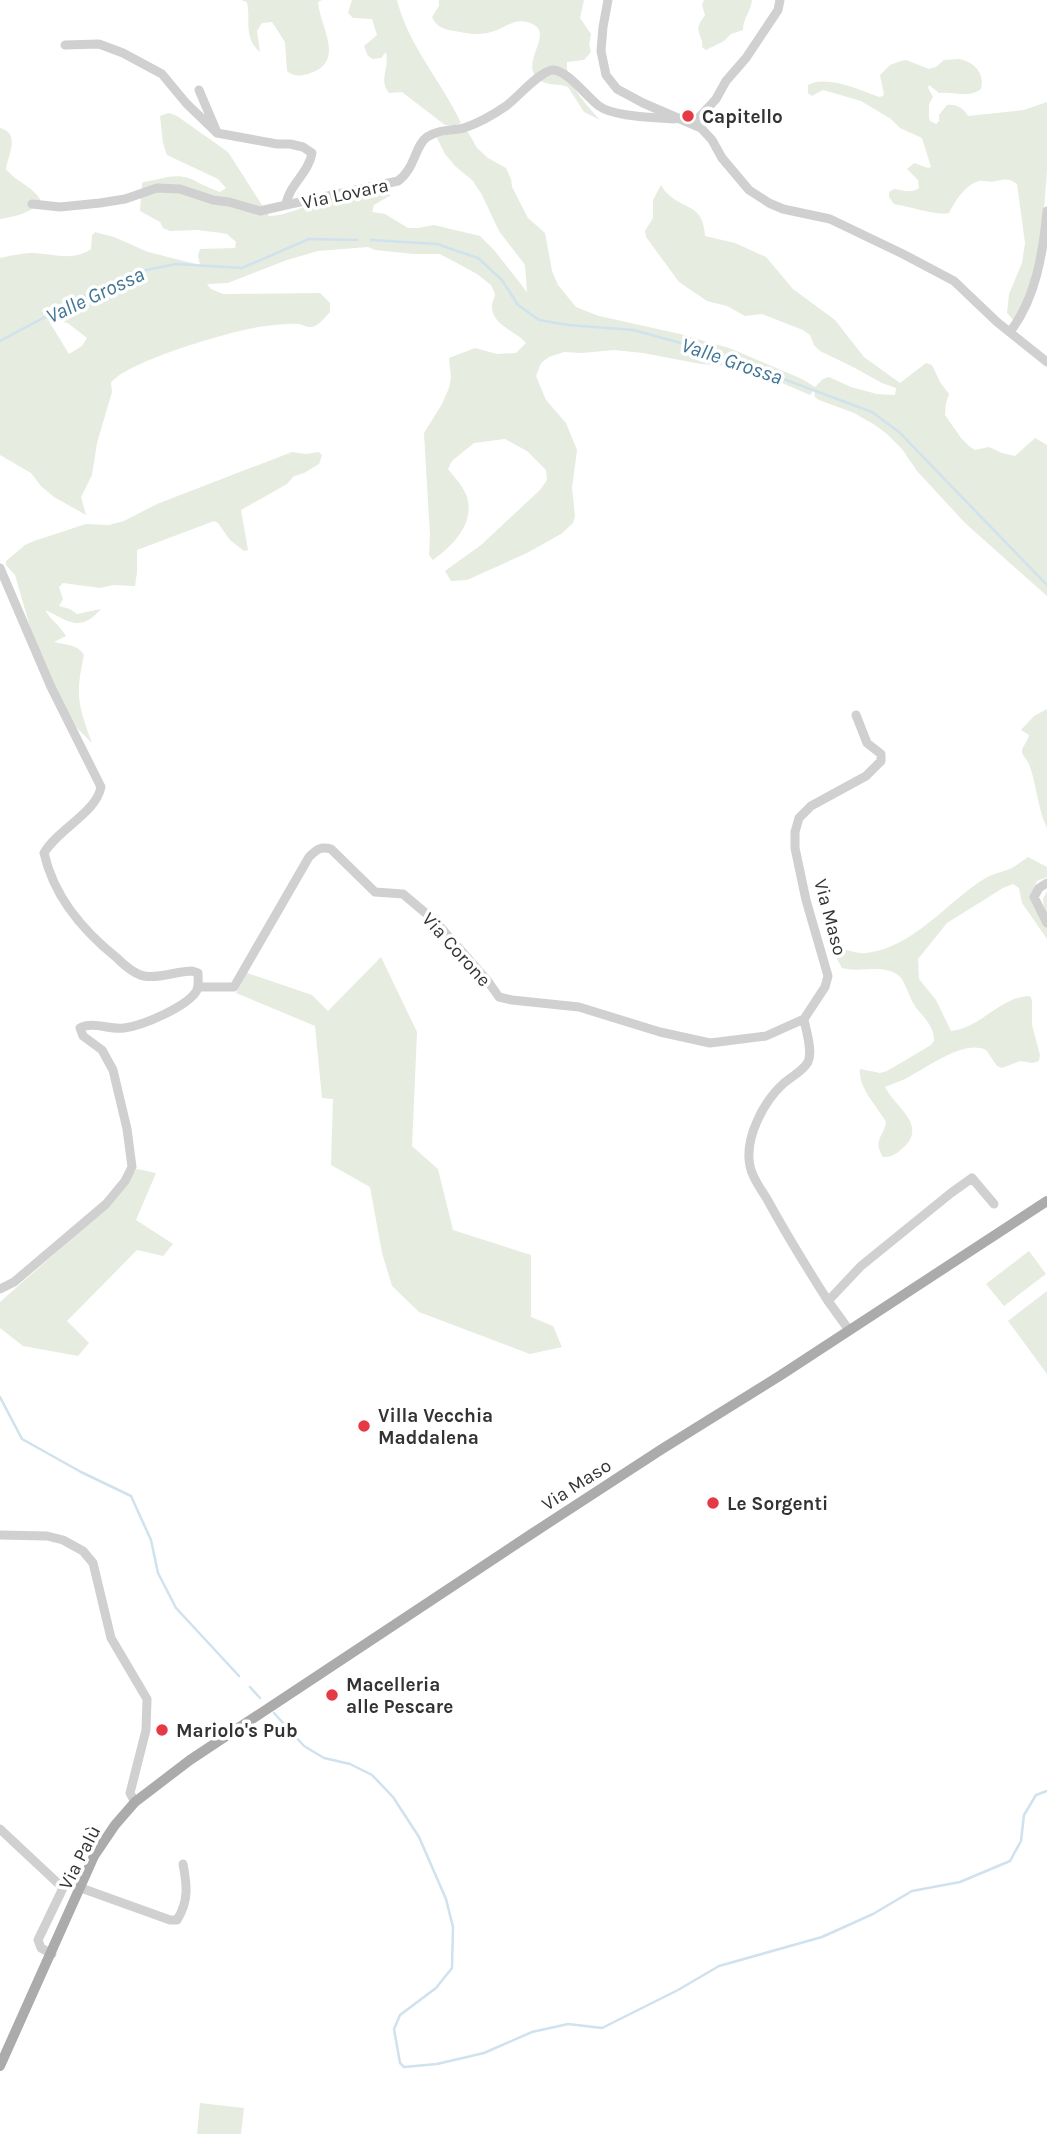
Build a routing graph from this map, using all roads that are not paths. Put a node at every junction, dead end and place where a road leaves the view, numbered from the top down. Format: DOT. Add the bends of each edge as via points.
graph roads {
  1 [pos="608,0"];
  2 [pos="780,0"];
  3 [pos="65,45"];
  4 [pos="199,90"];
  5 [pos="679,118"];
  6 [pos="693,124"];
  7 [pos="217,133"];
  8 [pos="32,204"];
  9 [pos="286,205"];
  10 [pos="1047,211"];
  11 [pos="1010,332"];
  12 [pos="1047,362"];
  13 [pos="0,568"];
  14 [pos="856,715"];
  15 [pos="1047,883"];
  16 [pos="1047,923"];
  17 [pos="198,987"];
  18 [pos="804,1019"];
  19 [pos="1047,1201"];
  20 [pos="995,1204"];
  21 [pos="0,1289"];
  22 [pos="828,1301"];
  23 [pos="849,1330"];
  24 [pos="0,1535"];
  25 [pos="324,1670"];
  26 [pos="135,1802"];
  27 [pos="0,1829"];
  28 [pos="183,1864"];
  29 [pos="81,1888"];
  30 [pos="53,1949"];
  31 [pos="4,2048"];
  32 [pos="0,2065"];
  1 -- 5 [label="street" via="601,51 610,82"];
  2 -- 6 [label="street" via="746,58"];
  3 -- 7 [label="street" via="99,44 162,74"];
  4 -- 7 [label="street"];
  5 -- 6 [label="street"];
  5 -- 9 [label="street, Via Lovara" via="601,107 563,73 553,70 476,124 426,137 405,177 398,181"];
  6 -- 11 [label="street" via="712,140 757,196 783,209 830,219 934,270 954,281"];
  7 -- 9 [label="street, Via Lovara" via="290,144 312,153"];
  8 -- 9 [label="street, Via Lovara" via="100,203 157,188 180,189 260,211"];
  10 -- 11 [label="street" via="1033,287"];
  11 -- 12 [label="street"];
  13 -- 17 [label="street" via="51,687 101,787 92,806 51,840 44,853 58,892 86,931 126,966 146,976 192,971 198,973"];
  14 -- 18 [label="street, Via Maso" via="867,743 881,754 881,761 866,776 811,806 799,818 795,832 806,900 828,976"];
  15 -- 16 [label="street" via="1034,897"];
  17 -- 18 [label="street, Via Corone" via="234,987 309,857 323,847 331,849 375,892 403,894 435,921 499,997 579,1007 710,1044 766,1036"];
  17 -- 21 [label="street" via="180,1005 138,1025 80,1028 102,1049 113,1070 132,1167 106,1204"];
  18 -- 22 [label="street" via="807,1063 770,1099 750,1143 749,1163"];
  19 -- 23 [label="main road, Via Maso"];
  20 -- 22 [label="street" via="972,1178 861,1266"];
  22 -- 23 [label="street"];
  23 -- 25 [label="main road, Via Maso"];
  24 -- 26 [label="street" via="63,1540 93,1563 111,1638 147,1699 146,1730 130,1793"];
  25 -- 26 [label="main road, Via Palù"];
  26 -- 29 [label="main road, Via Palù" via="94,1857"];
  27 -- 30 [label="street" via="63,1888 38,1940 41,1948"];
  28 -- 29 [label="street" via="188,1890 177,1920"];
  29 -- 30 [label="main road, Via Palù"];
  30 -- 31 [label="main road, Via Palù"];
  31 -- 32 [label="main road, Via Palù"];
}
